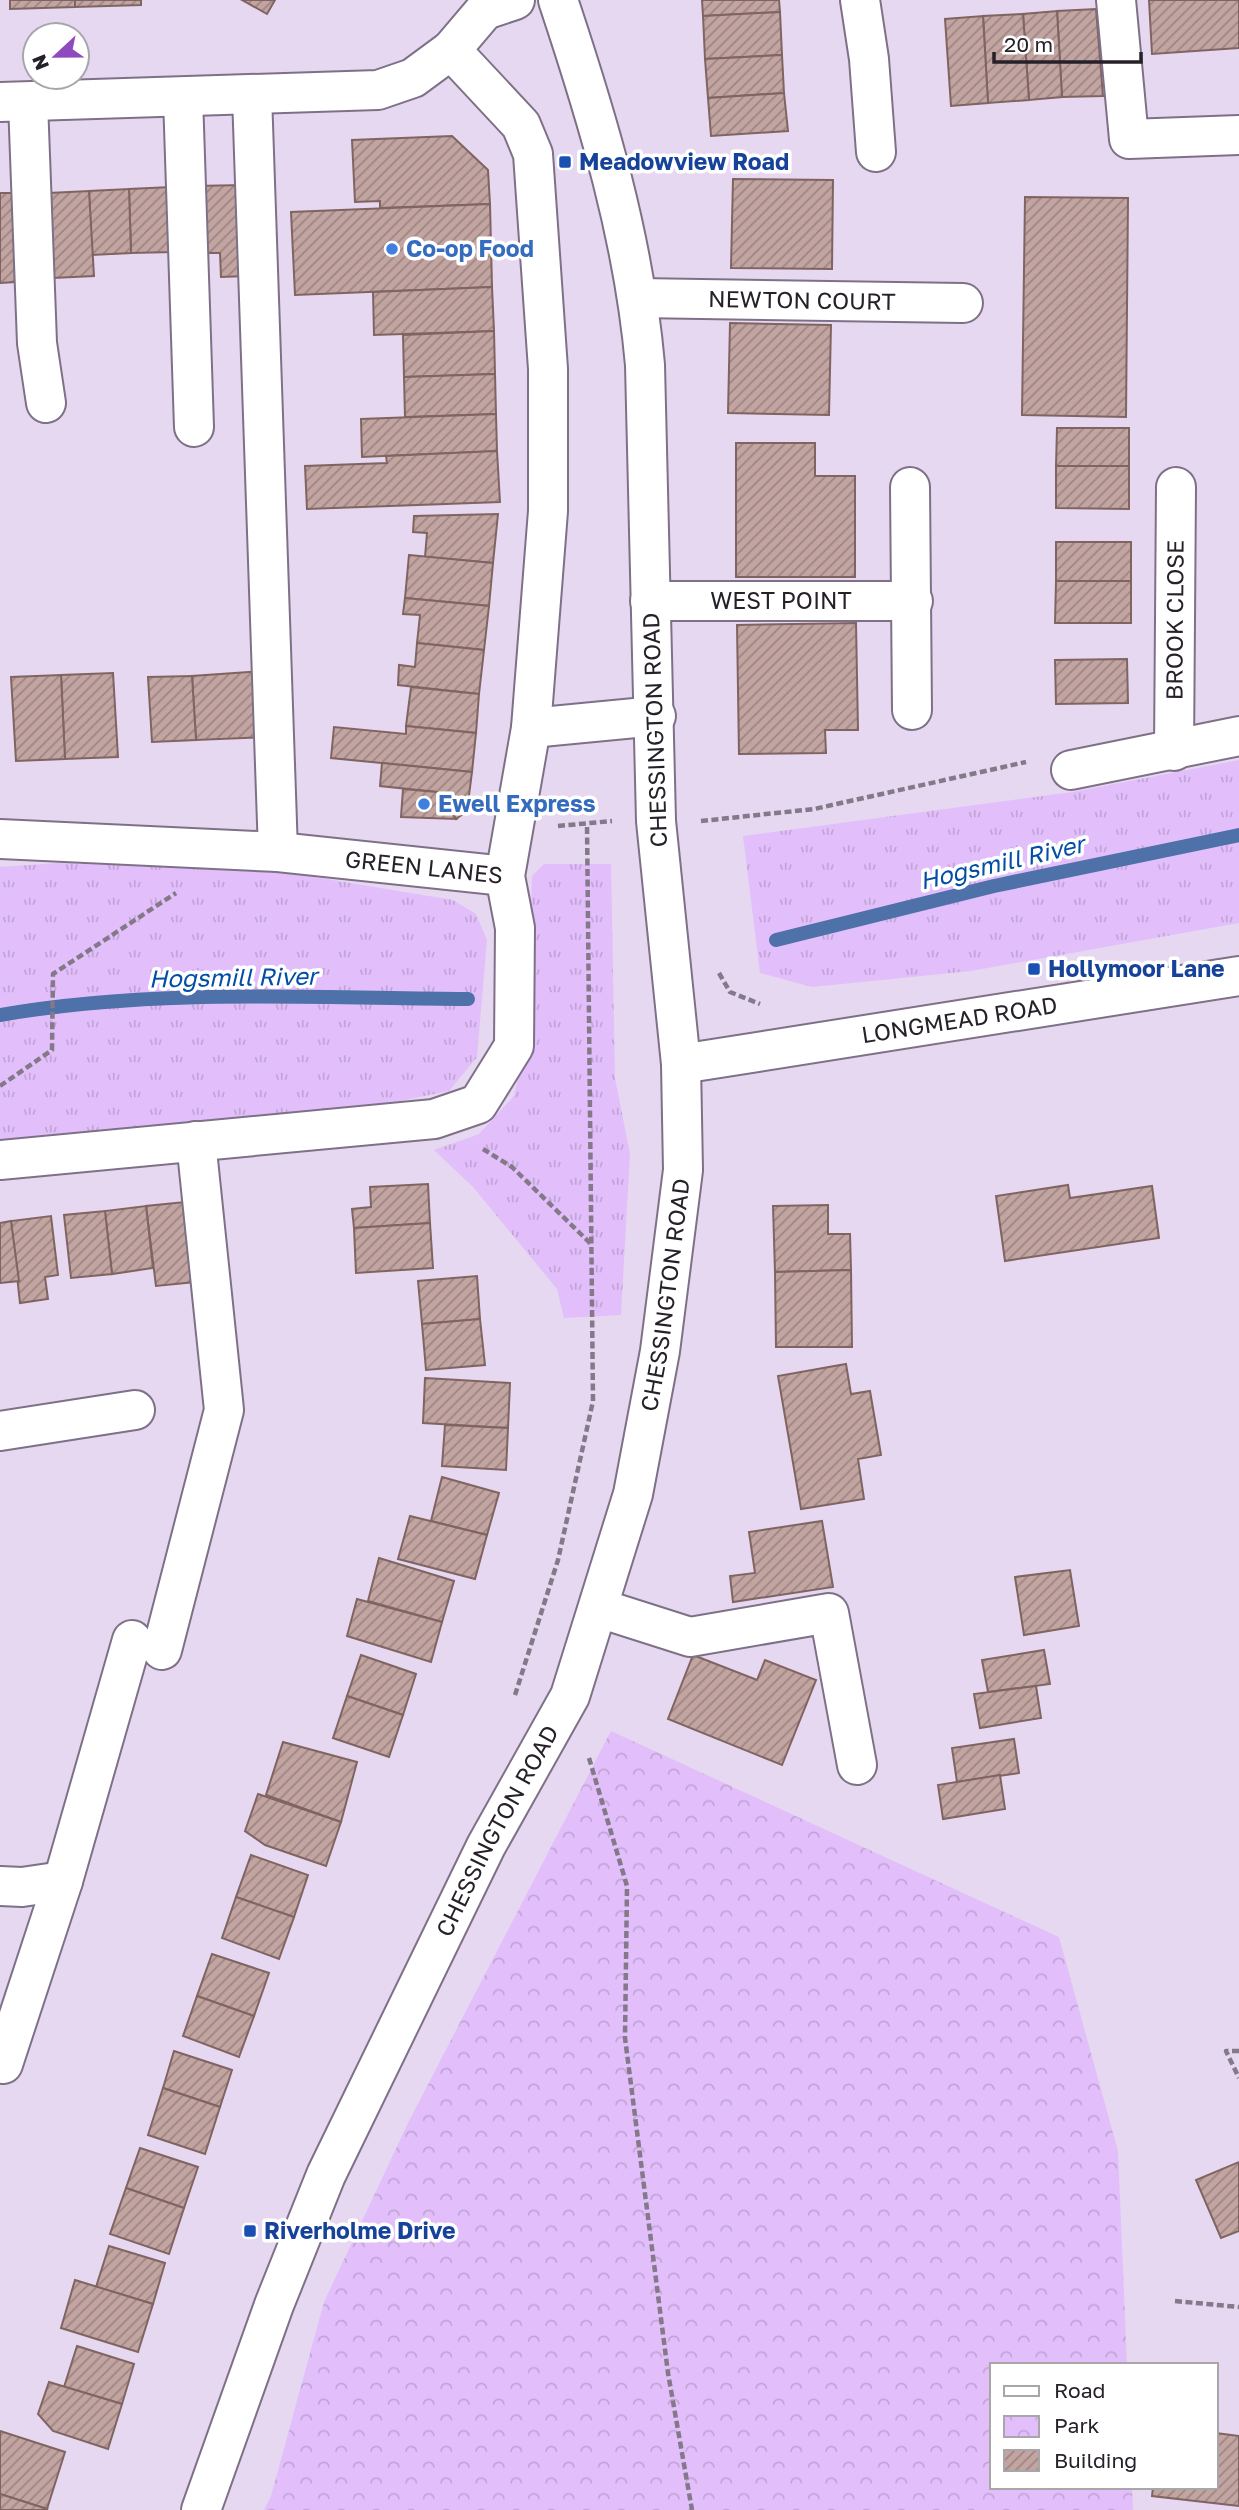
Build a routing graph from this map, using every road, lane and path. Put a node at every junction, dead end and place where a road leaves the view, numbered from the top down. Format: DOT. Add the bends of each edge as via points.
graph roads {
  1 [pos="558,0"];
  2 [pos="860,0"];
  3 [pos="1116,0"];
  4 [pos="492,3"];
  5 [pos="451,50"];
  6 [pos="252,95"];
  7 [pos="183,97"];
  8 [pos="14,102"];
  9 [pos="1239,135"];
  10 [pos="877,152"];
  11 [pos="639,299"];
  12 [pos="963,303"];
  13 [pos="46,403"];
  14 [pos="194,427"];
  15 [pos="910,487"];
  16 [pos="1176,487"];
  17 [pos="650,601"];
  18 [pos="913,601"];
  19 [pos="912,710"];
  20 [pos="656,716"];
  21 [pos="531,728"];
  22 [pos="1239,736"];
  23 [pos="1174,751"];
  24 [pos="1056,765"];
  25 [pos="615,821"];
  26 [pos="587,824"];
  27 [pos="515,828"];
  28 [pos="704,834"];
  29 [pos="0,839"];
  30 [pos="240,851"];
  31 [pos="278,852"];
  32 [pos="505,876"];
  33 [pos="713,963"];
  34 [pos="1239,976"];
  35 [pos="765,1006"];
  36 [pos="681,1063"];
  37 [pos="0,1086"];
  38 [pos="434,1119"];
  39 [pos="196,1142"];
  40 [pos="0,1160"];
  41 [pos="592,1245"];
  42 [pos="135,1410"];
  43 [pos="0,1431"];
  44 [pos="599,1608"];
  45 [pos="570,1696"];
  46 [pos="513,1702"];
  47 [pos="857,1765"];
  48 [pos="63,1881"];
  49 [pos="0,1886"];
  50 [pos="1239,2051"];
  51 [pos="3,2064"];
  52 [pos="1239,2078"];
  53 [pos="1175,2301"];
  54 [pos="1239,2307"];
  55 [pos="201,2510"];
  56 [pos="692,2510"];
  1 -- 11 [label="street, CHESSINGTON ROAD" via="596,114"];
  2 -- 10 [label="street"];
  3 -- 9 [label="street" via="1129,139"];
  4 -- 5 [label="street"];
  5 -- 6 [label="street" via="413,78 378,90"];
  5 -- 21 [label="street" via="522,125 533,154 548,369 548,511"];
  6 -- 7 [label="street"];
  6 -- 31 [label="street"];
  7 -- 8 [label="street"];
  7 -- 14 [label="street"];
  8 -- 13 [label="street"];
  11 -- 12 [label="street, NEWTON COURT"];
  11 -- 17 [label="street, CHESSINGTON ROAD" via="645,365"];
  15 -- 18 [label="street"];
  16 -- 23 [label="street, BROOK CLOSE"];
  17 -- 18 [label="street, WEST POINT"];
  17 -- 20 [label="street, CHESSINGTON ROAD"];
  18 -- 19 [label="street"];
  20 -- 21 [label="street"];
  20 -- 36 [label="street, CHESSINGTON ROAD" via="656,821"];
  21 -- 27 [label="street"];
  22 -- 23 [label="street"];
  23 -- 24 [label="street"];
  24 -- 28 [label="path" via="814,809 704,821"];
  25 -- 26 [label="path"];
  26 -- 27 [label="path"];
  26 -- 41 [label="path"];
  27 -- 32 [label="street"];
  29 -- 30 [label="street, GREEN LANES"];
  30 -- 31 [label="street, GREEN LANES"];
  30 -- 37 [label="path" via="53,974 52,1050"];
  31 -- 32 [label="street, GREEN LANES"];
  32 -- 38 [label="street, GREEN LANES" via="515,928 514,1046 478,1104"];
  33 -- 35 [label="path" via="730,992"];
  34 -- 36 [label="street, LONGMEAD ROAD"];
  36 -- 44 [label="street, CHESSINGTON ROAD" via="683,1170 660,1351 632,1494"];
  38 -- 39 [label="street, GREEN LANES"];
  38 -- 41 [label="path" via="512,1167"];
  39 -- 40 [label="street, GREEN LANES"];
  39 -- 48 [label="street" via="224,1410 218,1440"];
  41 -- 46 [label="path" via="593,1401 558,1560"];
  42 -- 43 [label="street"];
  44 -- 45 [label="street, CHESSINGTON ROAD"];
  44 -- 47 [label="street" via="690,1637 830,1614"];
  45 -- 55 [label="street, CHESSINGTON ROAD" via="486,1846 326,2175"];
  45 -- 56 [label="path" via="626,1886 625,2038 668,2373"];
  48 -- 49 [label="street" via="22,1888"];
  48 -- 51 [label="street"];
  50 -- 52 [label="path" via="1226,2051"];
  53 -- 54 [label="path"];
}
